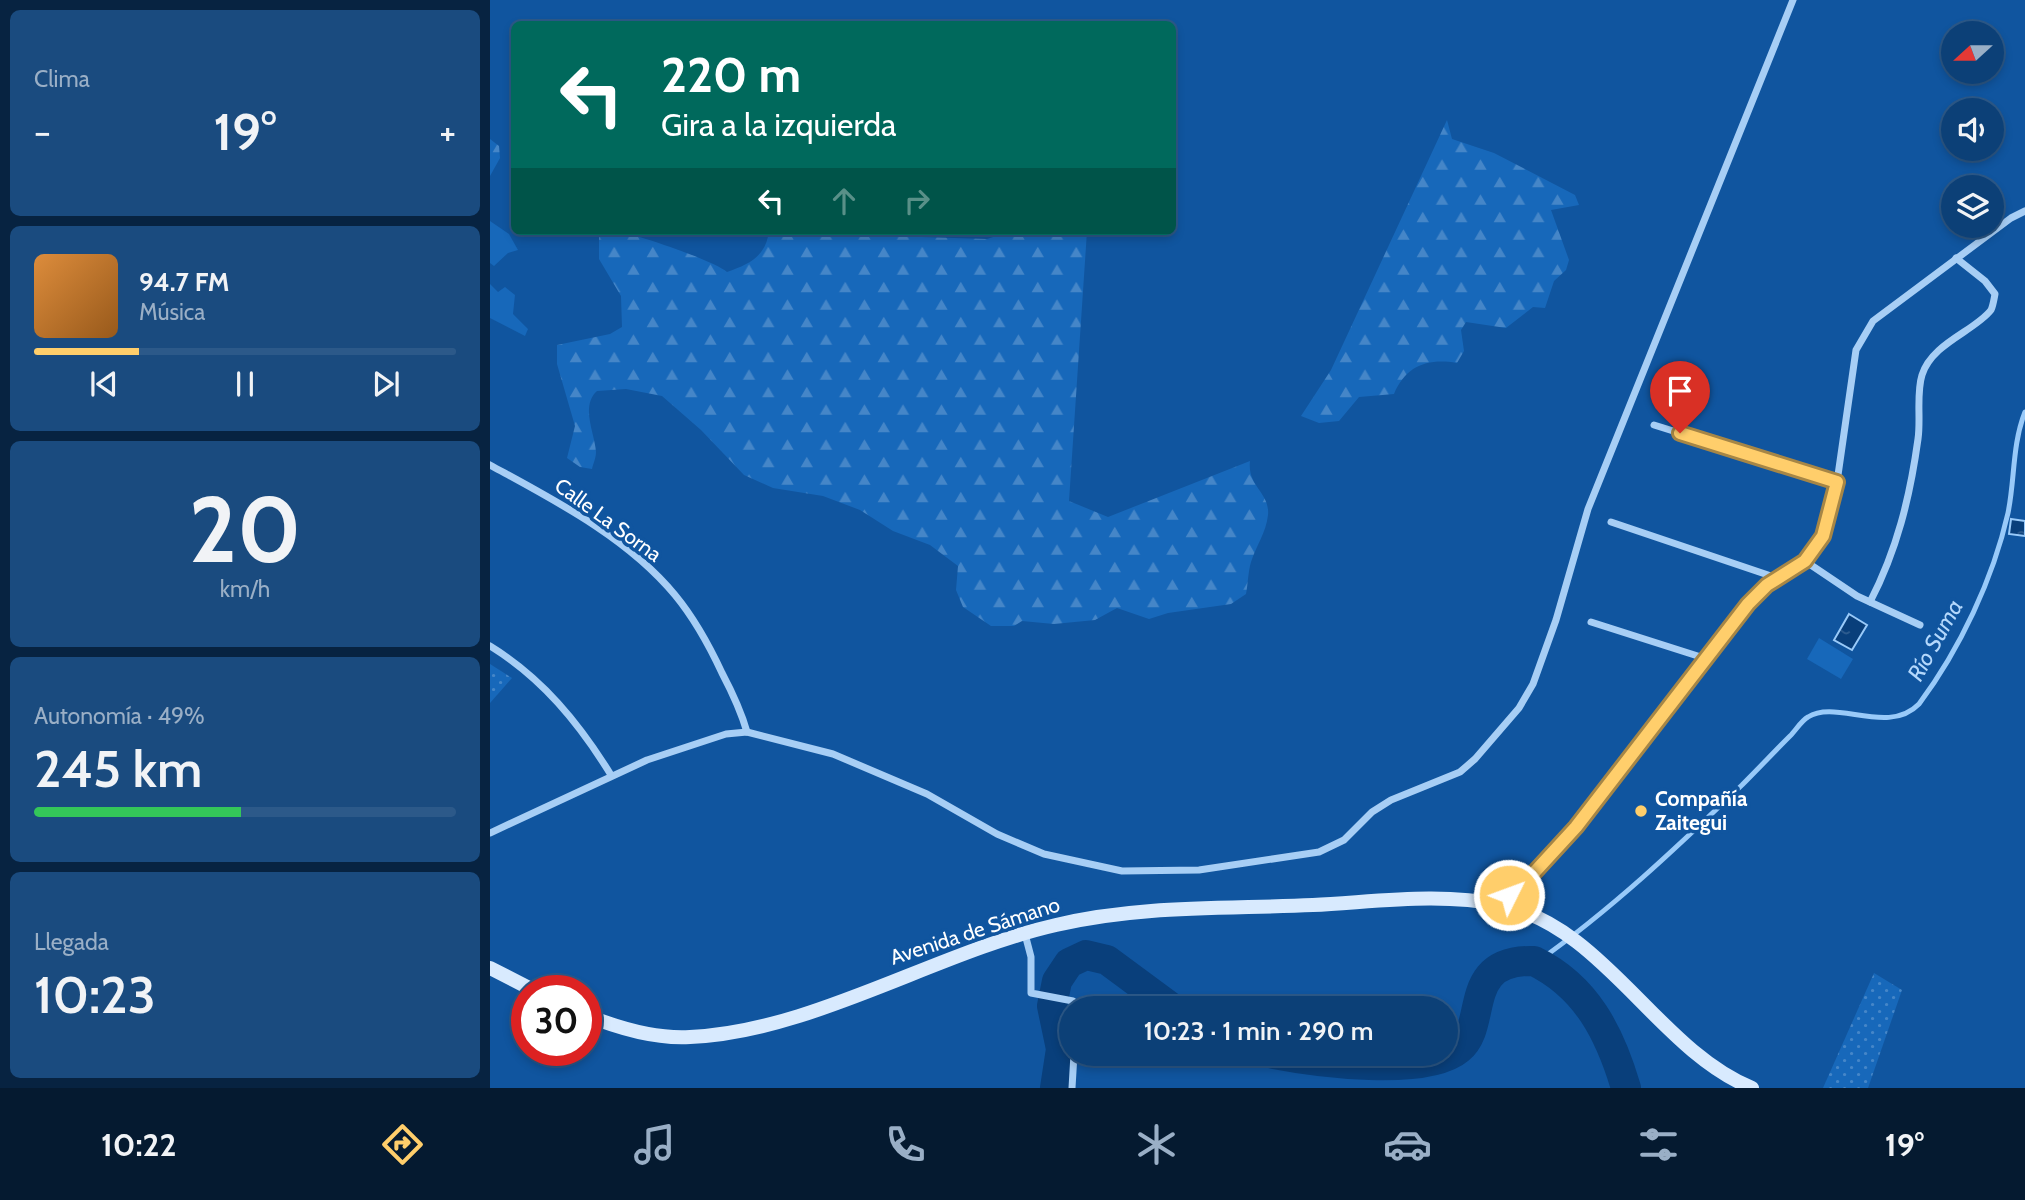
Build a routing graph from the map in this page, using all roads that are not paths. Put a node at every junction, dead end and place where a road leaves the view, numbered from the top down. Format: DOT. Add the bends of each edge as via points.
graph roads {
  1 [pos="1793,0"];
  2 [pos="2025,211"];
  3 [pos="1956,258"];
  4 [pos="1654,425"];
  5 [pos="490,466"];
  6 [pos="1837,482"];
  7 [pos="1611,523"];
  8 [pos="1805,561"];
  9 [pos="1777,578"];
  10 [pos="1870,602"];
  11 [pos="1591,622"];
  12 [pos="1920,625"];
  13 [pos="490,646"];
  14 [pos="1704,658"];
  15 [pos="747,732"];
  16 [pos="611,775"];
  17 [pos="490,833"];
  18 [pos="1497,904"];
  19 [pos="1025,934"];
  20 [pos="490,968"];
  21 [pos="511,979"];
  22 [pos="1059,997"];
  23 [pos="602,1020"];
  24 [pos="1073,1066"];
  25 [pos="1072,1088"];
  26 [pos="1752,1088"];
  1 -- 15 [label="street" via="1588,509 1533,684 1519,708 1460,772 1391,800 1344,840 1320,852 1199,870 1122,871 1044,854 997,834 927,794 833,754"];
  2 -- 3 [label="street"];
  3 -- 6 [label="street" via="1873,321 1856,350"];
  3 -- 10 [label="street" via="1985,281 1995,294 1993,302 1991,309 1928,362 1921,377 1909,497 1891,562"];
  4 -- 6 [label="street"];
  5 -- 15 [label="street, Calle La Sorna" via="597,528 674,594 706,639"];
  6 -- 8 [label="street" via="1823,536"];
  7 -- 9 [label="street"];
  8 -- 9 [label="street"];
  8 -- 10 [label="street"];
  9 -- 14 [label="street" via="1748,604"];
  10 -- 12 [label="street"];
  11 -- 14 [label="street"];
  13 -- 16 [label="street" via="551,693"];
  14 -- 18 [label="street" via="1576,827 1521,887"];
  15 -- 16 [label="street" via="686,746"];
  16 -- 17 [label="street"];
  18 -- 19 [label="street, Avenida de Sámano" via="1421,899 1115,914"];
  18 -- 26 [label="street, Avenida de Sámano" via="1552,924 1695,1054"];
  19 -- 22 [label="street" via="1031,957 1031,993"];
  19 -- 23 [label="street, Avenida de Sámano" via="744,1032 687,1038"];
  20 -- 21 [label="street"];
  24 -- 25 [label="street"];
}
